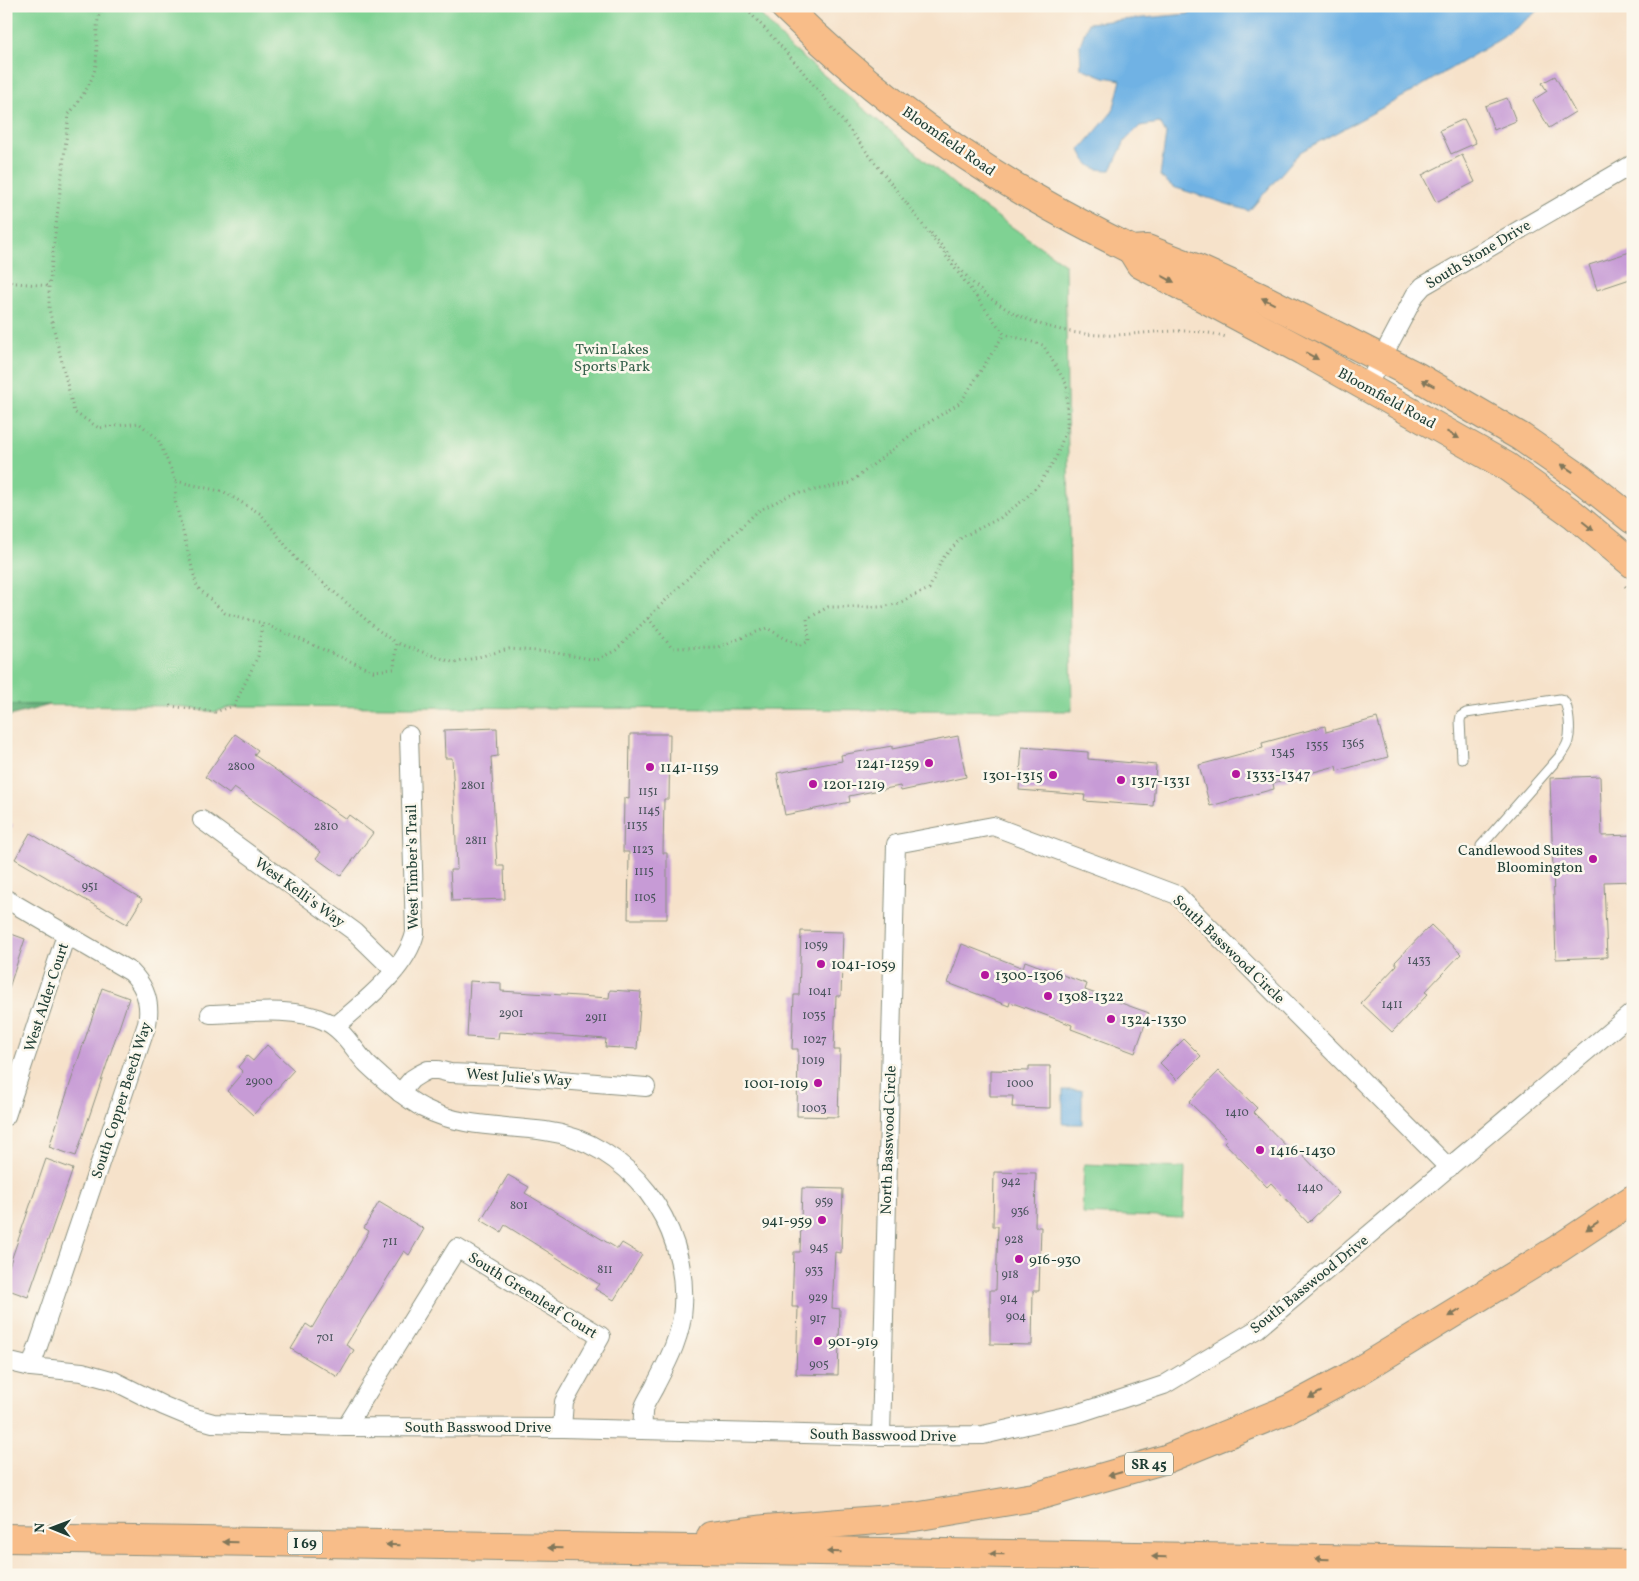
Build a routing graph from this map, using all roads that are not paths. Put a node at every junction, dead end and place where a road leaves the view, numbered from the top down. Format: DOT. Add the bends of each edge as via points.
graph roads {
  1 [pos="784,6"];
  2 [pos="1633,164"];
  3 [pos="1132,250"];
  4 [pos="1381,358"];
  5 [pos="1367,386"];
  6 [pos="1633,520"];
  7 [pos="1628,574"];
  8 [pos="409,735"];
  9 [pos="1462,759"];
  10 [pos="202,820"];
  11 [pos="896,844"];
  12 [pos="1480,846"];
  13 [pos="6,900"];
  14 [pos="66,935"];
  15 [pos="394,970"];
  16 [pos="1633,1012"];
  17 [pos="210,1014"];
  18 [pos="335,1027"];
  19 [pos="646,1087"];
  20 [pos="400,1093"];
  21 [pos="6,1116"];
  22 [pos="1449,1168"];
  23 [pos="1633,1199"];
  24 [pos="6,1361"];
  25 [pos="31,1367"];
  26 [pos="346,1427"];
  27 [pos="562,1428"];
  28 [pos="643,1430"];
  29 [pos="881,1436"];
  30 [pos="6,1538"];
  31 [pos="604,1548"];
  32 [pos="1633,1564"];
  1 -- 3 [label="main road, Bloomfield Road" via="834,53 930,130 1030,196"];
  2 -- 4 [label="street, South Stone Drive" via="1424,286 1415,295"];
  4 -- 3 [label="main road, Bloomfield Road, one-way" via="1198,269 1147,249"];
  3 -- 5 [label="main road, Bloomfield Road, one-way" via="1140,264"];
  4 -- 5 [label="street, South Stone Drive"];
  6 -- 4 [label="main road, Bloomfield Road, one-way" via="1521,437"];
  5 -- 7 [label="main road, Bloomfield Road, one-way" via="1506,466 1573,514"];
  8 -- 15 [label="street, West Timber's Trail" via="415,932 413,944"];
  9 -- 12 [label="lane" via="1461,716 1560,699 1564,701 1568,714 1568,741 1560,756"];
  10 -- 15 [label="street, West Kelli's Way" via="355,932"];
  11 -- 22 [label="street, South Basswood Circle" via="993,826 1177,895"];
  11 -- 29 [label="street, North Basswood Circle"];
  13 -- 14 [label="street, South Copper Beech Way"];
  14 -- 21 [label="street, West Alder Court"];
  14 -- 25 [label="street, South Copper Beech Way" via="131,972 144,988 150,1011"];
  15 -- 18 [label="street, West Timber's Trail"];
  16 -- 22 [label="street, South Basswood Drive"];
  17 -- 18 [label="street" via="299,1013"];
  18 -- 20 [label="street" via="367,1064"];
  19 -- 20 [label="street, West Julie's Way" via="428,1070 412,1079"];
  20 -- 28 [label="street" via="422,1107 455,1120 475,1125 546,1131 580,1141 625,1168 651,1196 671,1230 678,1251 684,1308 674,1349 644,1408"];
  22 -- 29 [label="street, South Basswood Drive" via="1257,1329 1164,1385 1079,1413 983,1435"];
  23 -- 31 [label="main road, SR 45, one-way" via="1558,1249 1349,1377 1289,1409 1166,1459 1034,1496 914,1517 766,1529"];
  24 -- 25 [label="street, South Basswood Drive"];
  25 -- 26 [label="street, South Basswood Drive" via="82,1372 106,1379 188,1416 212,1423"];
  26 -- 27 [label="street, South Basswood Drive"];
  26 -- 27 [label="street, South Greenleaf Court" via="457,1248 601,1336 564,1402"];
  27 -- 28 [label="street, South Basswood Drive"];
  28 -- 29 [label="street, South Basswood Drive"];
  31 -- 30 [label="main road, I 69, one-way"];
  32 -- 31 [label="main road, I 69, one-way"];
}
